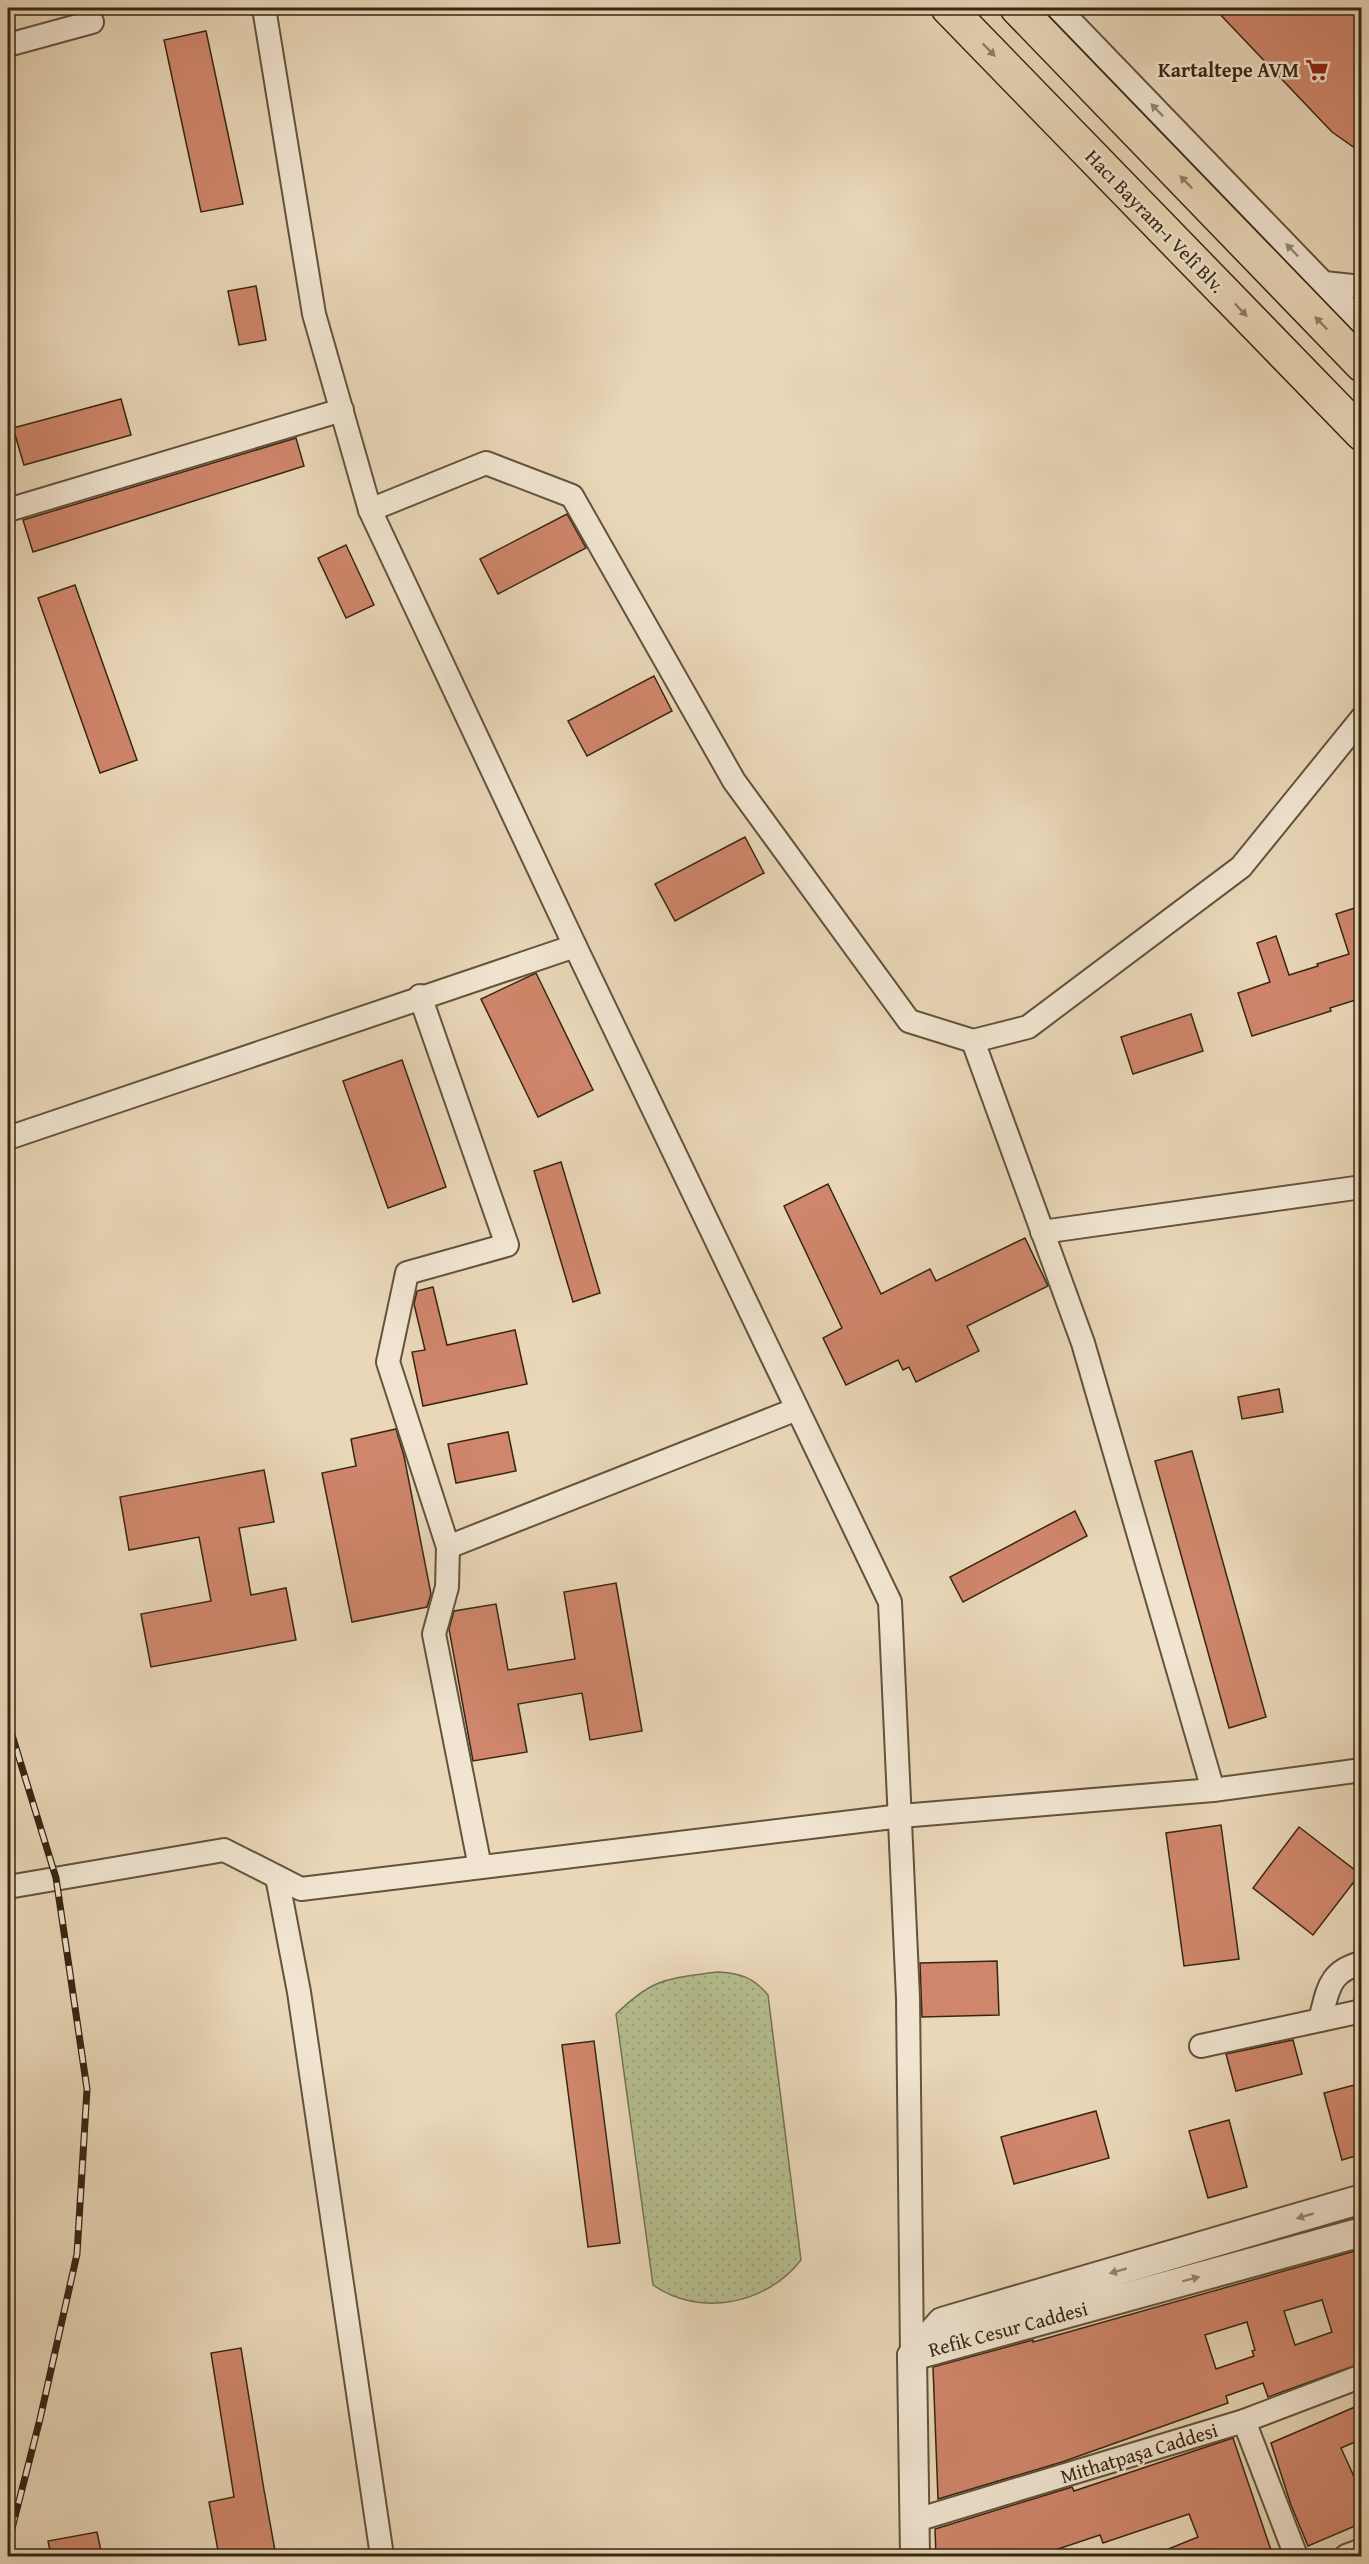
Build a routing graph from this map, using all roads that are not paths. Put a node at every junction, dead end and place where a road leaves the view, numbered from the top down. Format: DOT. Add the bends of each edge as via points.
graph roads {
  1 [pos="264,8"];
  2 [pos="948,8"];
  3 [pos="1017,8"];
  4 [pos="1058,8"];
  5 [pos="92,22"];
  6 [pos="8,45"];
  7 [pos="1324,283"];
  8 [pos="1362,286"];
  9 [pos="1362,323"];
  10 [pos="1362,365"];
  11 [pos="342,410"];
  12 [pos="1362,434"];
  13 [pos="8,510"];
  14 [pos="370,510"];
  15 [pos="1362,718"];
  16 [pos="575,946"];
  17 [pos="420,996"];
  18 [pos="973,1041"];
  19 [pos="8,1138"];
  20 [pos="1362,1187"];
  21 [pos="1042,1232"];
  22 [pos="798,1408"];
  23 [pos="448,1547"];
  24 [pos="1362,1770"];
  25 [pos="1213,1790"];
  26 [pos="901,1816"];
  27 [pos="480,1867"];
  28 [pos="276,1877"];
  29 [pos="8,1887"];
  30 [pos="1362,1963"];
  31 [pos="1362,2011"];
  32 [pos="1320,2020"];
  33 [pos="1202,2046"];
  34 [pos="1362,2199"];
  35 [pos="1362,2232"];
  36 [pos="912,2356"];
  37 [pos="1362,2376"];
  38 [pos="1244,2421"];
  39 [pos="913,2521"];
  40 [pos="1362,2550"];
  41 [pos="382,2556"];
  42 [pos="915,2556"];
  43 [pos="1296,2556"];
  44 [pos="1346,2556"];
  1 -- 11 [label="street" via="314,314"];
  2 -- 12 [label="highway, Hacı Bayram-ı Velî Blv., one-way"];
  10 -- 3 [label="highway, one-way"];
  7 -- 4 [label="street, one-way"];
  5 -- 6 [label="street"];
  7 -- 8 [label="street"];
  7 -- 9 [label="street"];
  11 -- 13 [label="street"];
  11 -- 14 [label="street"];
  14 -- 16 [label="street"];
  14 -- 18 [label="street" via="486,463 572,496 734,781 909,1021"];
  15 -- 18 [label="street" via="1241,867 1028,1027"];
  16 -- 17 [label="street"];
  16 -- 22 [label="street"];
  17 -- 19 [label="street"];
  17 -- 23 [label="street" via="507,1245 407,1273 388,1362"];
  18 -- 21 [label="street"];
  20 -- 21 [label="street"];
  21 -- 25 [label="street" via="1083,1344"];
  22 -- 23 [label="street"];
  22 -- 26 [label="street" via="890,1602"];
  23 -- 27 [label="street" via="447,1587 434,1634"];
  24 -- 25 [label="street"];
  25 -- 26 [label="street"];
  26 -- 27 [label="street"];
  26 -- 36 [label="street" via="908,1998"];
  27 -- 28 [label="street" via="301,1889"];
  28 -- 29 [label="street" via="224,1850"];
  28 -- 41 [label="street" via="299,1992"];
  30 -- 32 [label="street" via="1337,1973"];
  31 -- 32 [label="street"];
  32 -- 33 [label="street"];
  34 -- 36 [label="street, Refik Cesur Caddesi, one-way" via="942,2322"];
  36 -- 35 [label="street, Refik Cesur Caddesi, one-way"];
  36 -- 39 [label="street"];
  37 -- 38 [label="street, Mithatpaşa Caddesi"];
  38 -- 39 [label="street, Mithatpaşa Caddesi"];
  38 -- 43 [label="street"];
  39 -- 42 [label="street"];
  40 -- 44 [label="street"];
}
